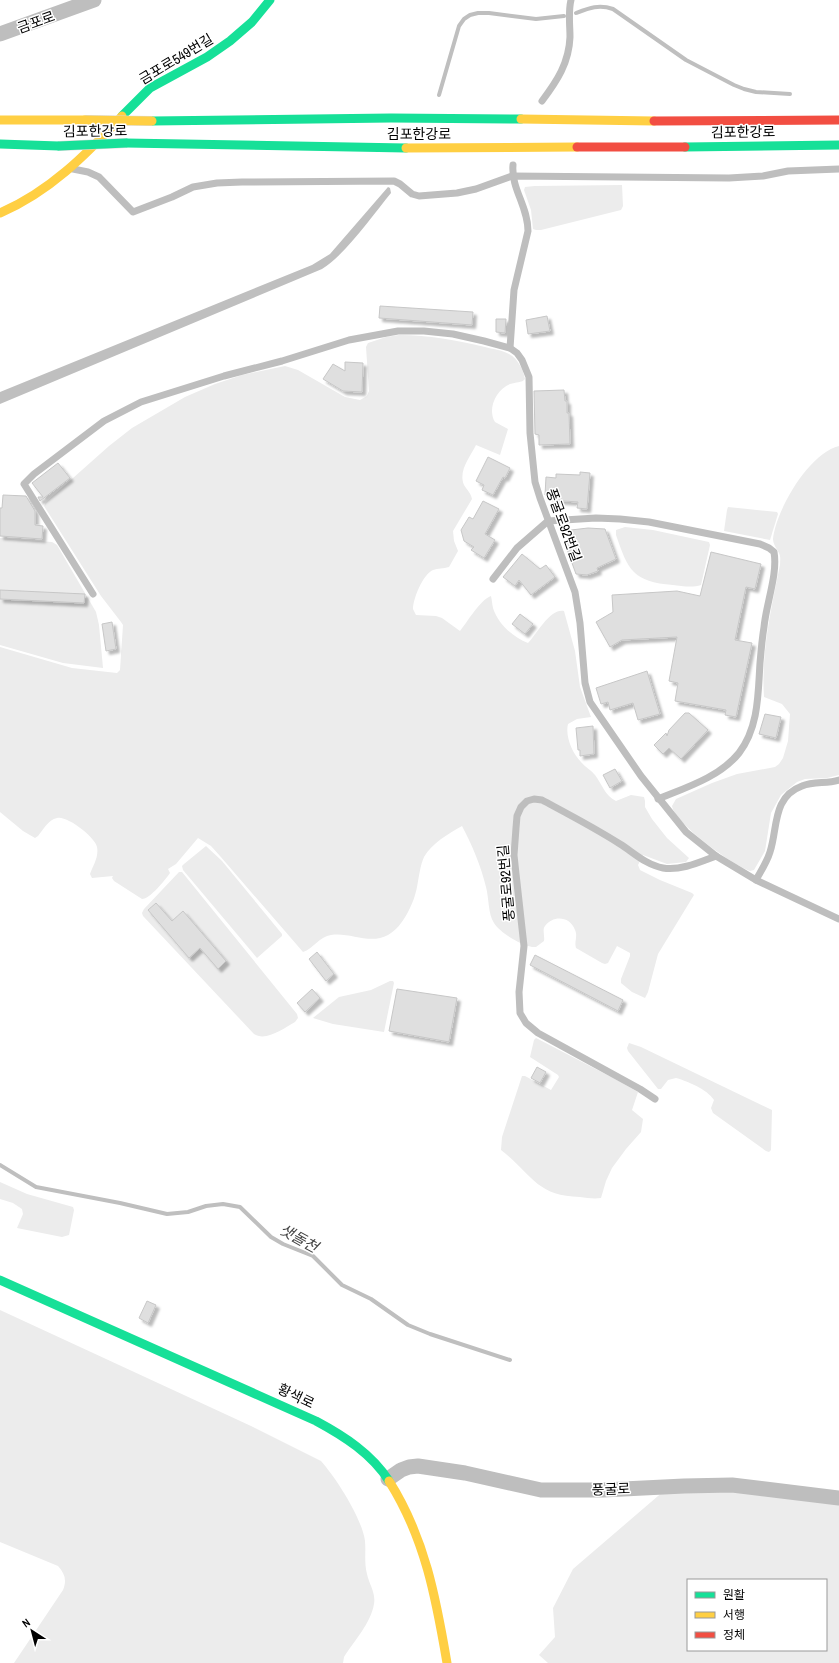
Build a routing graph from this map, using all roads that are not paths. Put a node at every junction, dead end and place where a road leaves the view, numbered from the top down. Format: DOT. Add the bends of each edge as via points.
graph roads {
  1 [pos="94,0"];
  2 [pos="270,0"];
  3 [pos="571,0"];
  4 [pos="0,34"];
  5 [pos="542,101"];
  6 [pos="0,120"];
  7 [pos="839,120"];
  8 [pos="0,144"];
  9 [pos="839,145"];
  10 [pos="513,165"];
  11 [pos="70,168"];
  12 [pos="839,169"];
  13 [pos="512,176"];
  14 [pos="0,213"];
  15 [pos="510,348"];
  16 [pos="548,521"];
  17 [pos="493,579"];
  18 [pos="93,594"];
  19 [pos="839,780"];
  20 [pos="658,799"];
  21 [pos="716,856"];
  22 [pos="756,880"];
  23 [pos="839,919"];
  24 [pos="655,1099"];
  25 [pos="0,1280"];
  26 [pos="388,1479"];
  27 [pos="839,1498"];
  28 [pos="447,1663"];
  1 -- 4 [label="street, 금포로"];
  2 -- 11 [label="main road, 금포로549번길" via="240,35 212,55 149,89"];
  3 -- 5 [label="lane" via="570,38 566,61"];
  6 -- 7 [label="main road, 김포한강로, bridge"];
  8 -- 9 [label="main road, 김포한강로, bridge" via="59,146 126,143 274,148"];
  10 -- 13 [label="lane"];
  11 -- 13 [label="lane" via="99,177 133,212 193,187 217,183 394,181 419,196 476,189"];
  11 -- 14 [label="main road, 금포로549번길" via="28,200"];
  12 -- 13 [label="lane" via="788,171 764,176 729,178"];
  13 -- 15 [label="lane" via="525,209 528,231 514,290"];
  15 -- 16 [label="lane, 풍굴로92번길" via="522,360 529,377 533,468"];
  15 -- 18 [label="lane" via="442,333 410,330 382,333 224,376 148,400 110,416 24,484"];
  16 -- 17 [label="lane" via="517,548"];
  16 -- 20 [label="lane, 풍굴로92번길" via="575,592 585,683 589,698 594,709"];
  16 -- 20 [label="lane" via="596,518 649,522 760,544 774,552 764,623 756,713 746,741 739,753 716,772"];
  19 -- 22 [label="lane" via="803,785 785,798 775,819 770,851"];
  20 -- 21 [label="lane, 풍굴로92번길" via="686,832"];
  21 -- 22 [label="lane, 풍굴로92번길"];
  21 -- 24 [label="lane, 풍굴로92번길" via="693,864 663,868 542,800 527,801 517,816 514,855 524,946 519,1007 522,1019 538,1033"];
  22 -- 23 [label="lane, 풍굴로92번길"];
  25 -- 26 [label="main road, 황색로" via="307,1417 351,1442 372,1460"];
  26 -- 27 [label="street, 풍굴로" via="401,1470 418,1466 465,1473 541,1490 732,1485"];
  26 -- 28 [label="main road, 황색로" via="406,1508 421,1545 432,1584"];
}
